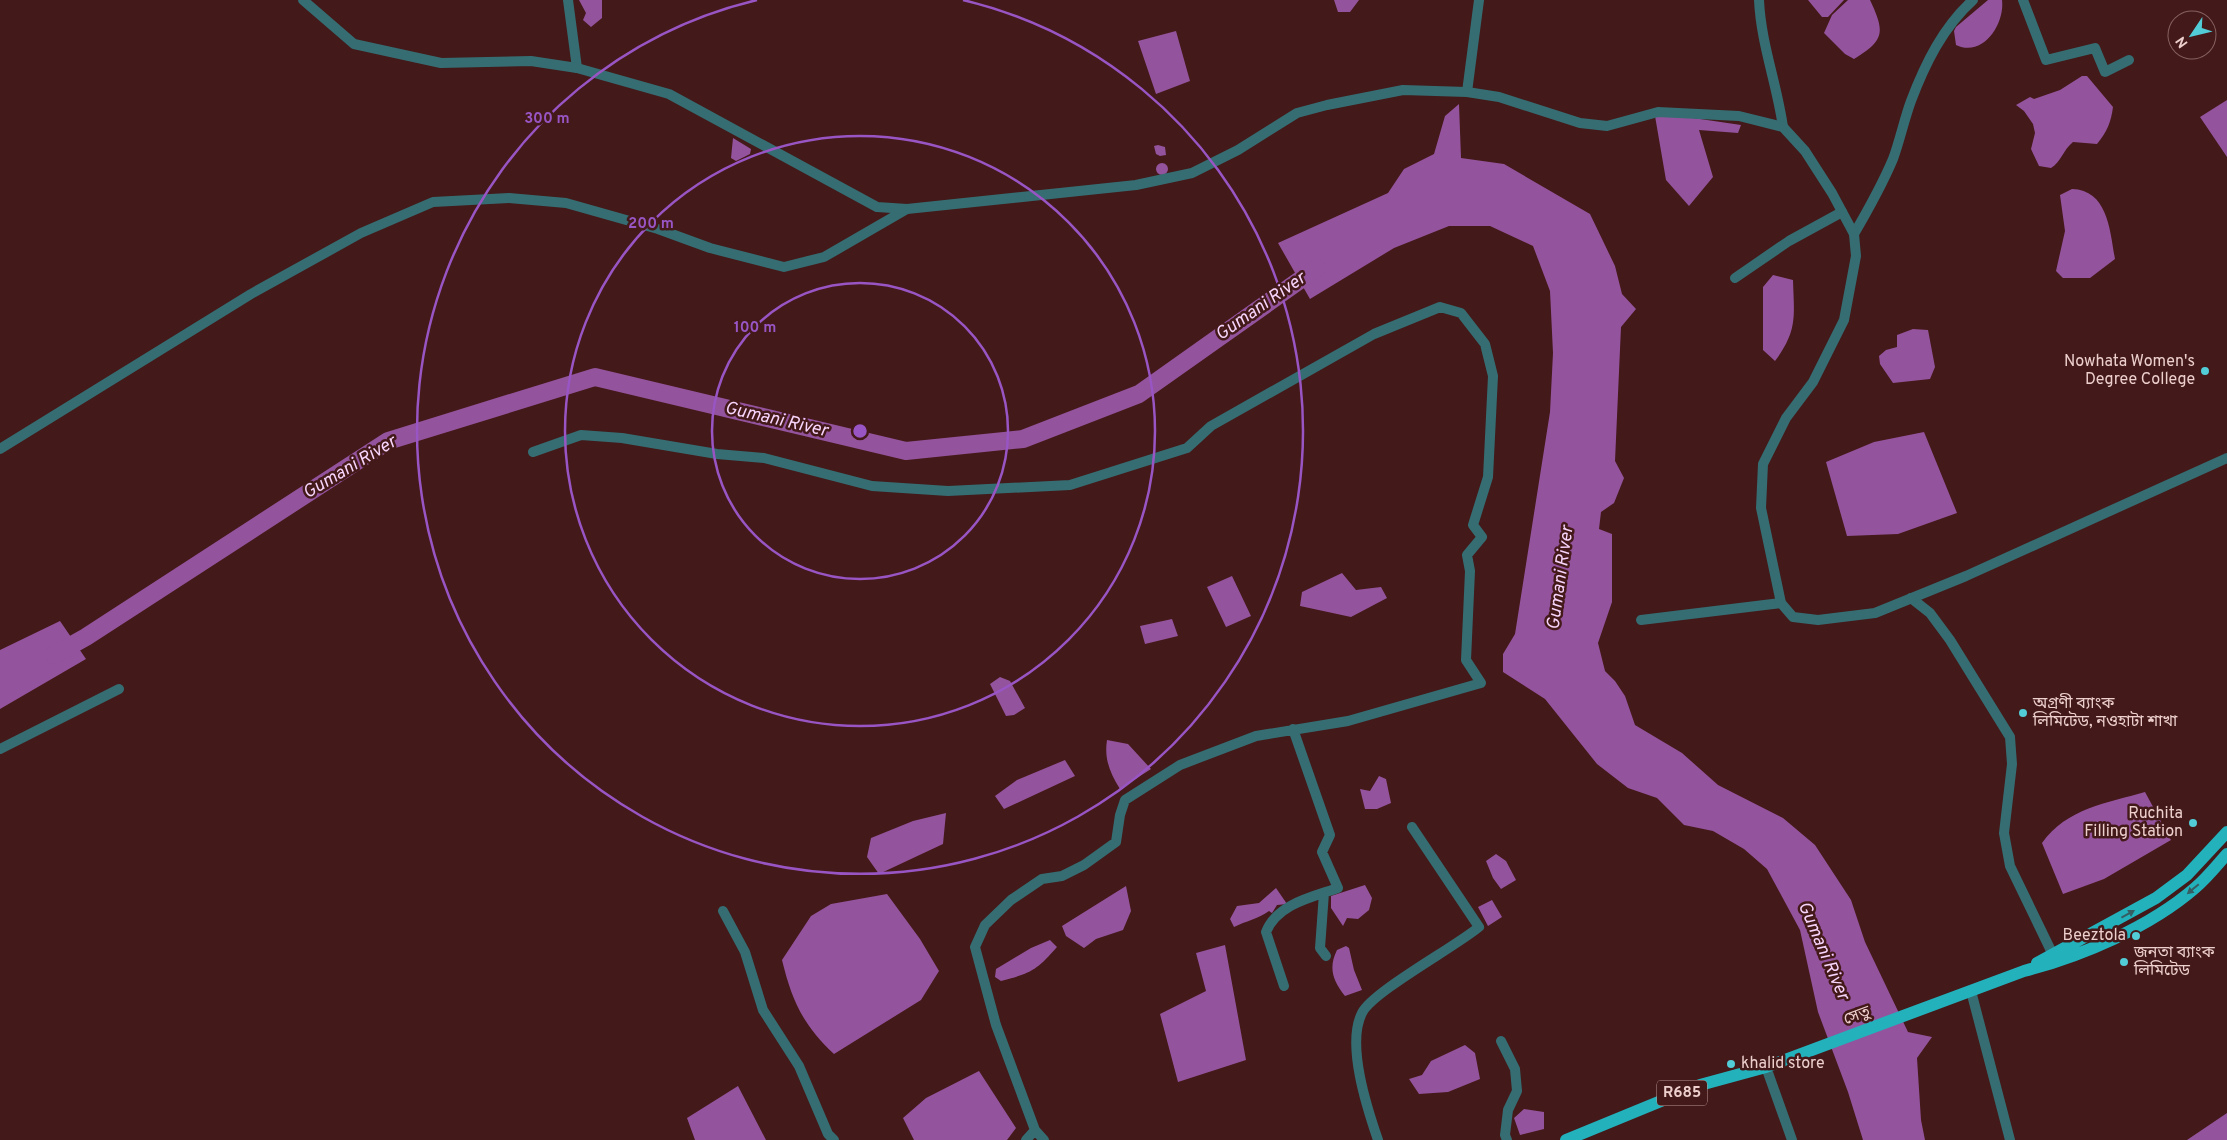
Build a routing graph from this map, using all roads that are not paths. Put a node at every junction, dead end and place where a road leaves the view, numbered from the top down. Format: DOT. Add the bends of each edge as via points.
graph roads {
  1 [pos="303,0"];
  2 [pos="568,0"];
  3 [pos="1479,0"];
  4 [pos="1760,0"];
  5 [pos="1972,0"];
  6 [pos="2022,0"];
  7 [pos="2129,60"];
  8 [pos="577,68"];
  9 [pos="1467,92"];
  10 [pos="1783,127"];
  11 [pos="907,209"];
  12 [pos="1842,212"];
  13 [pos="1854,234"];
  14 [pos="1735,278"];
  15 [pos="0,449"];
  16 [pos="534,452"];
  17 [pos="2227,458"];
  18 [pos="1911,598"];
  19 [pos="1781,603"];
  20 [pos="1642,620"];
  21 [pos="120,689"];
  22 [pos="1293,729"];
  23 [pos="0,750"];
  24 [pos="1412,827"];
  25 [pos="2227,832"];
  26 [pos="2227,854"];
  27 [pos="1324,893"];
  28 [pos="723,911"];
  29 [pos="1326,956"];
  30 [pos="2055,958"];
  31 [pos="1284,986"];
  32 [pos="1971,991"];
  33 [pos="1501,1040"];
  34 [pos="1766,1067"];
  35 [pos="1035,1130"];
  36 [pos="834,1140"];
  37 [pos="1026,1140"];
  38 [pos="1044,1140"];
  39 [pos="1378,1140"];
  40 [pos="1507,1140"];
  41 [pos="1566,1140"];
  42 [pos="1792,1140"];
  43 [pos="2010,1140"];
  1 -- 8 [label="street" via="354,44 442,63 531,61"];
  2 -- 8 [label="street"];
  3 -- 9 [label="street"];
  4 -- 10 [label="street" via="1766,57 1779,98"];
  5 -- 13 [label="street" via="1937,43 1911,101 1893,159"];
  6 -- 7 [label="street" via="2046,60 2095,48 2105,72"];
  8 -- 11 [label="street" via="670,94 877,207"];
  9 -- 10 [label="street" via="1499,97 1580,123 1607,126 1658,112 1739,116"];
  9 -- 11 [label="street" via="1403,90 1327,104 1297,113 1238,150 1192,173 1136,184"];
  10 -- 12 [label="street" via="1805,150"];
  11 -- 15 [label="street" via="824,257 784,267 710,248 658,229 566,203 509,198 433,202 361,233 251,294"];
  12 -- 13 [label="street"];
  12 -- 14 [label="street" via="1790,241"];
  13 -- 19 [label="street" via="1856,256 1844,320 1813,382 1786,418 1763,464 1761,508"];
  16 -- 22 [label="street" via="581,435 764,458 872,486 948,491 1070,485 1187,448 1211,426 1374,334 1440,307 1461,313 1485,344 1493,376 1488,477 1472,525 1482,537 1467,555 1470,570 1466,660 1481,684 1348,721"];
  17 -- 18 [label="street"];
  18 -- 19 [label="street" via="1875,613 1818,620 1793,617"];
  18 -- 30 [label="street" via="1930,613 1950,640 2010,737 2012,764 2004,833 2008,858"];
  19 -- 20 [label="street"];
  21 -- 23 [label="street"];
  22 -- 27 [label="street" via="1330,835 1322,852 1338,888"];
  22 -- 35 [label="street" via="1256,736 1180,765 1125,800 1116,842 1084,865 1062,876 1042,879 1011,900 985,925 975,947 980,970 996,1025"];
  24 -- 39 [label="street" via="1478,927 1460,943 1386,990 1362,1011 1356,1027 1362,1087"];
  30 -- 25 [label="main road, R685, one-way" via="2156,898 2187,875"];
  26 -- 30 [label="main road, R685, one-way" via="2196,887 2165,910 2127,931"];
  27 -- 29 [label="street" via="1320,948"];
  27 -- 31 [label="street" via="1296,903 1271,918 1266,932"];
  28 -- 36 [label="street" via="745,952 763,1010 800,1066 828,1134"];
  30 -- 32 [label="main road, R685"];
  32 -- 34 [label="main road, সেতু / R685"];
  32 -- 43 [label="street"];
  33 -- 40 [label="street" via="1515,1068 1517,1091 1508,1110"];
  34 -- 41 [label="main road, R685" via="1700,1085"];
  34 -- 42 [label="street"];
  35 -- 37 [label="street"];
  35 -- 38 [label="street"];
}
